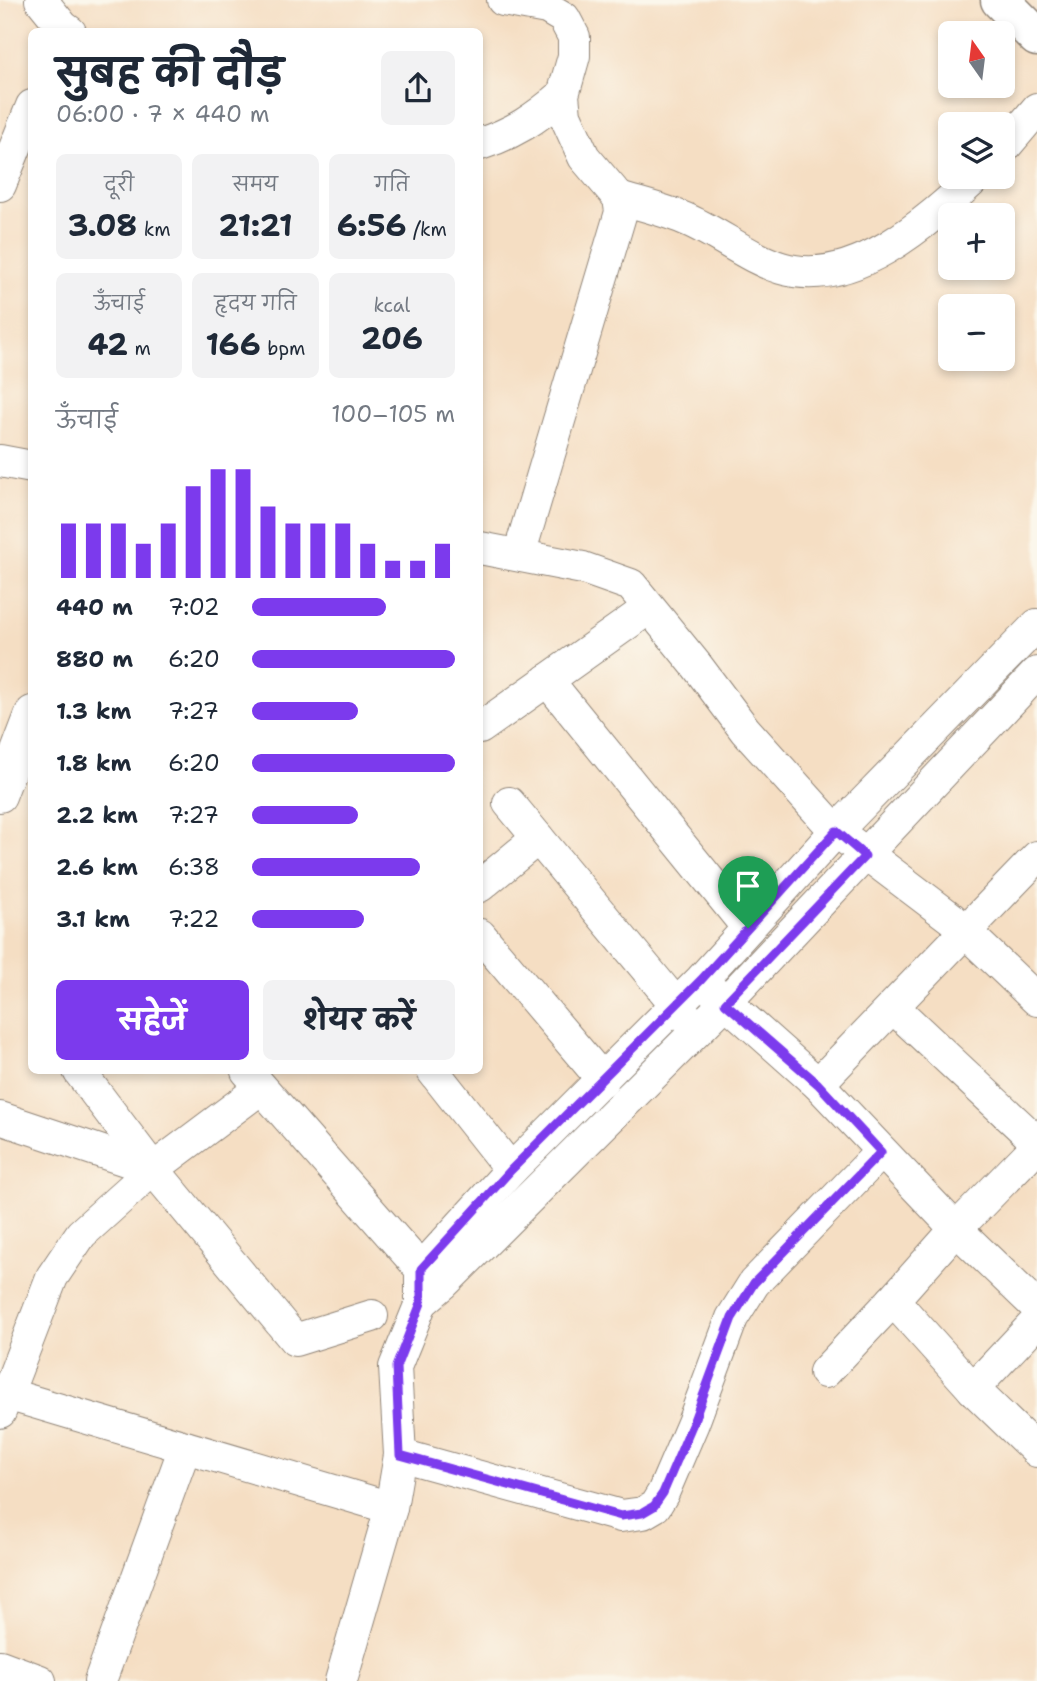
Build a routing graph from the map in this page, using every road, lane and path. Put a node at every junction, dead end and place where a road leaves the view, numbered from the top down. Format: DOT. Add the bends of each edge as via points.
graph roads {
  1 [pos="41,0"];
  2 [pos="503,0"];
  3 [pos="1000,0"];
  4 [pos="62,28"];
  5 [pos="1037,37"];
  6 [pos="563,95"];
  7 [pos="1037,109"];
  8 [pos="28,116"];
  9 [pos="1015,135"];
  10 [pos="483,143"];
  11 [pos="0,185"];
  12 [pos="963,189"];
  13 [pos="619,198"];
  14 [pos="0,461"];
  15 [pos="28,466"];
  16 [pos="483,549"];
  17 [pos="519,555"];
  18 [pos="649,608"];
  19 [pos="1037,625"];
  20 [pos="1037,673"];
  21 [pos="547,680"];
  22 [pos="28,724"];
  23 [pos="483,727"];
  24 [pos="9,783"];
  25 [pos="509,803"];
  26 [pos="836,831"];
  27 [pos="538,838"];
  28 [pos="865,856"];
  29 [pos="1037,857"];
  30 [pos="483,884"];
  31 [pos="748,928"];
  32 [pos="965,932"];
  33 [pos="483,938"];
  34 [pos="701,980"];
  35 [pos="1037,1000"];
  36 [pos="725,1003"];
  37 [pos="675,1004"];
  38 [pos="894,1008"];
  39 [pos="697,1029"];
  40 [pos="81,1074"];
  41 [pos="435,1074"];
  42 [pos="254,1079"];
  43 [pos="603,1080"];
  44 [pos="818,1084"];
  45 [pos="0,1118"];
  46 [pos="1037,1144"];
  47 [pos="881,1152"];
  48 [pos="153,1169"];
  49 [pos="511,1170"];
  50 [pos="494,1211"];
  51 [pos="956,1229"];
  52 [pos="429,1285"];
  53 [pos="893,1300"];
  54 [pos="1037,1307"];
  55 [pos="372,1316"];
  56 [pos="1037,1321"];
  57 [pos="825,1373"];
  58 [pos="973,1389"];
  59 [pos="2,1399"];
  60 [pos="185,1447"];
  61 [pos="1037,1451"];
  62 [pos="400,1455"];
  63 [pos="391,1508"];
  64 [pos="0,1666"];
  65 [pos="40,1681"];
  66 [pos="100,1681"];
  67 [pos="341,1681"];
  1 -- 4 [label="street"];
  2 -- 6 [label="street" via="547,8 564,18 574,37 574,56"];
  3 -- 5 [label="street"];
  6 -- 10 [label="street" via="508,135"];
  6 -- 13 [label="street" via="565,115 584,157"];
  7 -- 9 [label="street"];
  8 -- 11 [label="street"];
  12 -- 13 [label="street" via="889,246 820,274 782,268 690,221"];
  13 -- 17 [label="street" via="621,212"];
  14 -- 15 [label="street"];
  16 -- 17 [label="street"];
  17 -- 18 [label="street" via="583,568 631,585"];
  18 -- 21 [label="street"];
  18 -- 26 [label="street" via="745,730"];
  19 -- 26 [label="street"];
  20 -- 28 [label="street"];
  21 -- 23 [label="street"];
  21 -- 31 [label="street"];
  22 -- 24 [label="street"];
  25 -- 27 [label="street"];
  26 -- 28 [label="street"];
  26 -- 31 [label="street"];
  27 -- 30 [label="street"];
  27 -- 37 [label="street"];
  28 -- 32 [label="street"];
  28 -- 36 [label="street"];
  29 -- 32 [label="street"];
  31 -- 34 [label="street"];
  32 -- 35 [label="street"];
  32 -- 38 [label="street"];
  33 -- 43 [label="street"];
  34 -- 36 [label="street"];
  34 -- 37 [label="street"];
  36 -- 39 [label="street"];
  36 -- 44 [label="street"];
  37 -- 39 [label="street"];
  37 -- 43 [label="street"];
  38 -- 44 [label="street"];
  38 -- 46 [label="street"];
  39 -- 50 [label="street"];
  40 -- 48 [label="street"];
  41 -- 49 [label="street"];
  42 -- 48 [label="street"];
  42 -- 52 [label="street"];
  43 -- 49 [label="street"];
  44 -- 47 [label="street"];
  45 -- 48 [label="street"];
  46 -- 51 [label="street"];
  47 -- 51 [label="street"];
  47 -- 62 [label="street" via="754,1283 732,1318 693,1423 654,1506 621,1516"];
  48 -- 55 [label="street" via="295,1339"];
  48 -- 59 [label="street" via="81,1234 52,1277"];
  49 -- 50 [label="street"];
  50 -- 52 [label="street"];
  51 -- 53 [label="street"];
  51 -- 54 [label="street"];
  52 -- 62 [label="street" via="396,1367"];
  53 -- 57 [label="street"];
  53 -- 58 [label="street"];
  56 -- 58 [label="street"];
  58 -- 61 [label="street"];
  59 -- 60 [label="street"];
  60 -- 63 [label="street"];
  60 -- 66 [label="street"];
  62 -- 63 [label="street"];
  63 -- 67 [label="street"];
  64 -- 65 [label="street"];
}
